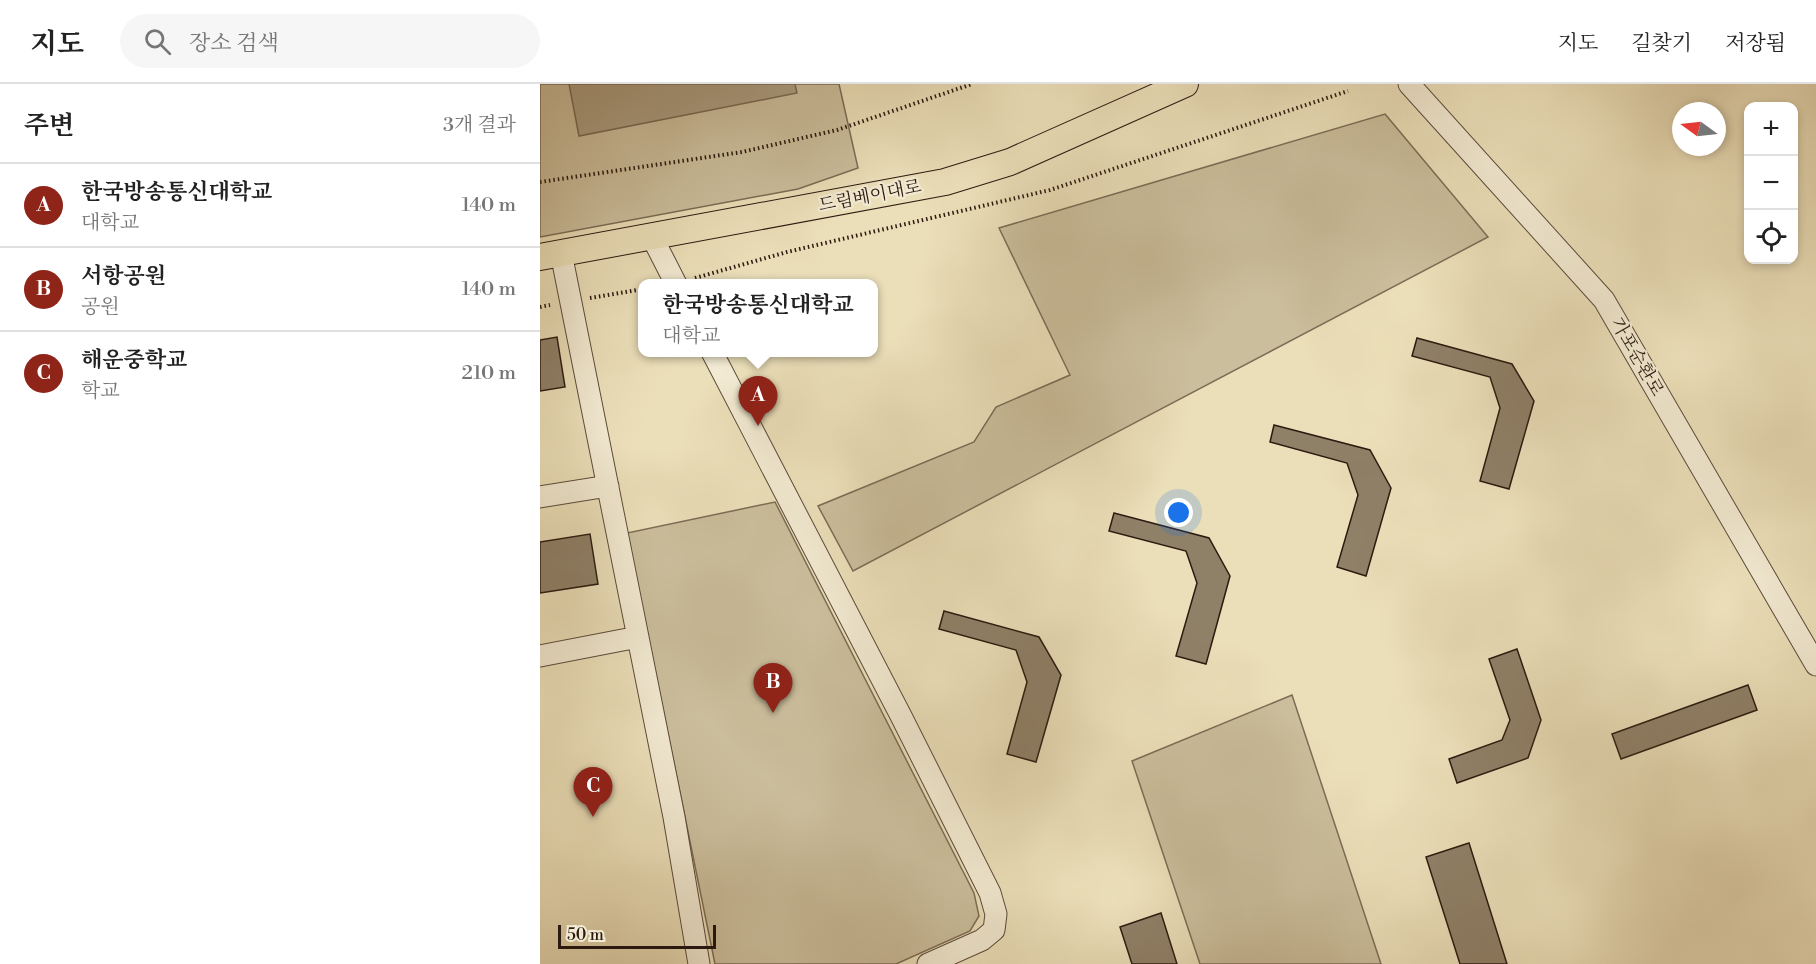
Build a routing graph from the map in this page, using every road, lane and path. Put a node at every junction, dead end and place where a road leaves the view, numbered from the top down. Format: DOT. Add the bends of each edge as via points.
graph roads {
  1 [pos="972,84"];
  2 [pos="1185,84"];
  3 [pos="1409,84"];
  4 [pos="1348,91"];
  5 [pos="540,182"];
  6 [pos="652,237"];
  7 [pos="550,255"];
  8 [pos="674,279"];
  9 [pos="690,279"];
  10 [pos="715,357"];
  11 [pos="608,486"];
  12 [pos="540,497"];
  13 [pos="638,637"];
  14 [pos="540,656"];
  15 [pos="1816,665"];
  16 [pos="699,964"];
  17 [pos="928,964"];
  1 -- 5 [label="path" via="837,130 742,152"];
  2 -- 6 [label="main road, 드림베이대로" via="1010,162 945,182"];
  3 -- 15 [label="street, 가포순환로" via="1604,300"];
  4 -- 9 [label="path" via="1050,190"];
  6 -- 7 [label="main road, 드림베이대로"];
  6 -- 8 [label="street"];
  7 -- 11 [label="street"];
  10 -- 17 [label="street" via="990,893 996,914 993,930 982,940"];
  11 -- 12 [label="street"];
  11 -- 13 [label="street"];
  13 -- 14 [label="street"];
  13 -- 16 [label="street"];
}
